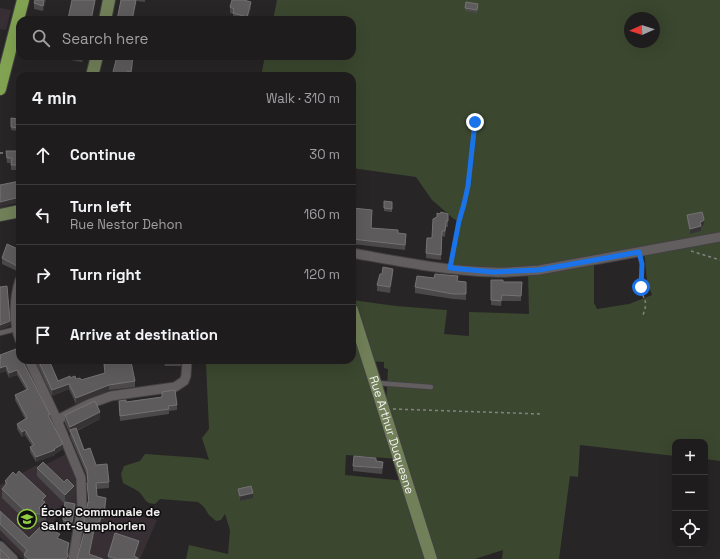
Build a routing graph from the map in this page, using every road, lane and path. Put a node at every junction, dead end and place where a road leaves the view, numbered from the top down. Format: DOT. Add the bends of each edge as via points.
graph roads {
  1 [pos="23,0"];
  2 [pos="109,0"];
  3 [pos="19,16"];
  4 [pos="106,16"];
  5 [pos="16,27"];
  6 [pos="96,60"];
  7 [pos="93,72"];
  8 [pos="0,89"];
  9 [pos="475,122"];
  10 [pos="0,153"];
  11 [pos="7,153"];
  12 [pos="16,212"];
  13 [pos="0,215"];
  14 [pos="720,237"];
  15 [pos="674,245"];
  16 [pos="639,252"];
  17 [pos="356,254"];
  18 [pos="720,260"];
  19 [pos="450,268"];
  20 [pos="16,299"];
  21 [pos="643,315"];
  22 [pos="356,323"];
  23 [pos="16,329"];
  24 [pos="0,332"];
  25 [pos="31,364"];
  26 [pos="187,364"];
  27 [pos="375,383"];
  28 [pos="431,387"];
  29 [pos="383,409"];
  30 [pos="542,414"];
  31 [pos="57,420"];
  32 [pos="0,546"];
  33 [pos="13,559"];
  34 [pos="73,559"];
  35 [pos="431,559"];
  1 -- 3 [label="main road"];
  2 -- 4 [label="main road"];
  5 -- 8 [label="main road"];
  6 -- 7 [label="main road"];
  9 -- 19 [label="path" via="468,186"];
  10 -- 11 [label="path"];
  12 -- 13 [label="main road"];
  14 -- 15 [label="street"];
  15 -- 16 [label="street"];
  15 -- 18 [label="path"];
  16 -- 19 [label="street" via="539,270 493,272"];
  16 -- 21 [label="path" via="642,264 641,287 646,302"];
  17 -- 19 [label="street"];
  20 -- 23 [label="street"];
  22 -- 27 [label="main road, Rue Arthur Duquesne"];
  23 -- 24 [label="lane"];
  25 -- 31 [label="street"];
  26 -- 31 [label="street" via="184,381 175,387 110,396"];
  27 -- 28 [label="lane"];
  27 -- 29 [label="main road, Rue Arthur Duquesne"];
  29 -- 30 [label="path"];
  29 -- 35 [label="main road, Rue Arthur Duquesne"];
  31 -- 34 [label="street" via="74,458 82,484 82,506"];
  32 -- 33 [label="street"];
}
